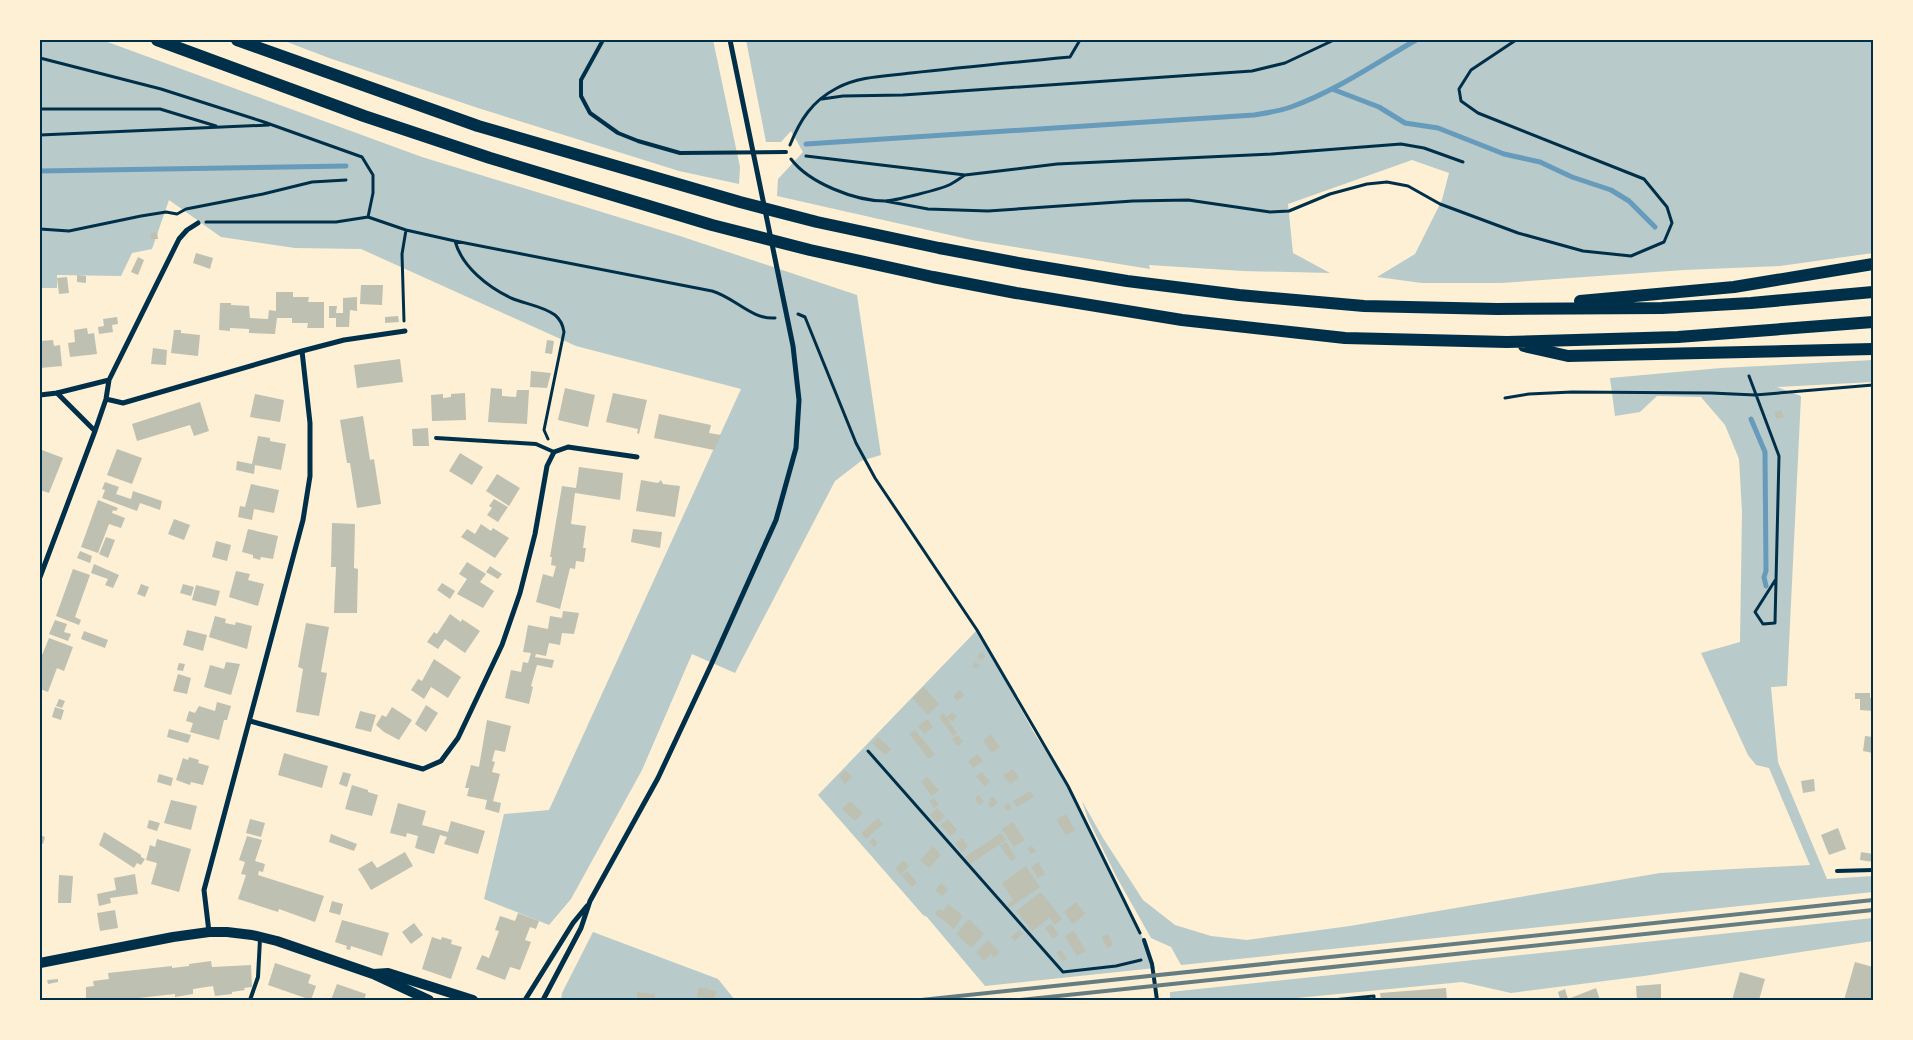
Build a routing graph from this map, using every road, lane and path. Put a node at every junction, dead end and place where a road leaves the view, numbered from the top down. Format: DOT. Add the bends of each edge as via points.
graph roads {
  1 [pos="157,40"];
  2 [pos="237,40"];
  3 [pos="602,40"];
  4 [pos="730,40"];
  5 [pos="1080,40"];
  6 [pos="1099,40"];
  7 [pos="1135,40"];
  8 [pos="1334,40"];
  9 [pos="1516,40"];
  10 [pos="40,58"];
  11 [pos="822,99"];
  12 [pos="40,109"];
  13 [pos="273,125"];
  14 [pos="219,127"];
  15 [pos="796,130"];
  16 [pos="40,135"];
  17 [pos="786,152"];
  18 [pos="806,156"];
  19 [pos="1462,162"];
  20 [pos="798,167"];
  21 [pos="965,174"];
  22 [pos="346,180"];
  23 [pos="885,201"];
  24 [pos="368,216"];
  25 [pos="198,223"];
  26 [pos="40,230"];
  27 [pos="406,230"];
  28 [pos="455,241"];
  29 [pos="1873,264"];
  30 [pos="1873,292"];
  31 [pos="1497,309"];
  32 [pos="798,314"];
  33 [pos="775,318"];
  34 [pos="1873,322"];
  35 [pos="405,331"];
  36 [pos="1507,342"];
  37 [pos="1873,349"];
  38 [pos="302,350"];
  39 [pos="1749,376"];
  40 [pos="108,380"];
  41 [pos="1873,385"];
  42 [pos="58,393"];
  43 [pos="40,395"];
  44 [pos="1755,395"];
  45 [pos="1505,398"];
  46 [pos="106,399"];
  47 [pos="95,431"];
  48 [pos="436,438"];
  49 [pos="554,452"];
  50 [pos="637,457"];
  51 [pos="40,577"];
  52 [pos="1776,579"];
  53 [pos="250,720"];
  54 [pos="868,751"];
  55 [pos="1873,870"];
  56 [pos="1838,871"];
  57 [pos="590,901"];
  58 [pos="209,932"];
  59 [pos="260,936"];
  60 [pos="1144,940"];
  61 [pos="1151,957"];
  62 [pos="40,963"];
  63 [pos="373,974"];
  64 [pos="250,1000"];
  65 [pos="429,1000"];
  66 [pos="473,1000"];
  67 [pos="525,1000"];
  68 [pos="543,1000"];
  69 [pos="1157,1000"];
  70 [pos="1332,1000"];
  71 [pos="1374,1000"];
  1 -- 36 [label="highway" via="490,158 712,225 820,252 952,281 1182,320 1345,338"];
  2 -- 31 [label="highway" via="488,129 817,222 939,248 1127,281 1364,306"];
  3 -- 17 [label="lane" via="581,80 581,96 590,113 618,133 680,153"];
  4 -- 57 [label="street" via="797,376 799,423 796,448 776,520 658,778"];
  5 -- 11 [label="path" via="1070,57 870,78 839,86"];
  6 -- 7 [label="path"];
  8 -- 11 [label="path" via="1285,63 1252,71"];
  9 -- 23 [label="path" via="1471,70 1459,89 1461,101 1478,113 1644,179 1667,207 1672,223 1664,242 1631,256 1583,252 1518,233 1440,204 1408,186 1387,182 1330,194 1289,211 1270,212 1188,200 988,211 928,209"];
  10 -- 13 [label="path" via="161,89"];
  11 -- 15 [label="path" via="807,112"];
  12 -- 14 [label="path" via="160,109"];
  13 -- 14 [label="path"];
  13 -- 24 [label="path" via="362,157 373,175"];
  14 -- 16 [label="path"];
  18 -- 21 [label="path"];
  19 -- 21 [label="path" via="1424,148 1401,144 1057,164"];
  20 -- 23 [label="path" via="833,190"];
  21 -- 23 [label="path" via="948,186"];
  22 -- 26 [label="path" via="312,182 186,209 177,214 166,212 69,231"];
  24 -- 25 [label="path" via="336,222"];
  24 -- 27 [label="path"];
  25 -- 40 [label="street" via="178,239"];
  27 -- 28 [label="path"];
  27 -- 35 [label="path" via="402,263"];
  28 -- 33 [label="path" via="712,291 729,297 762,317"];
  28 -- 49 [label="path" via="464,262 487,283 510,297 555,316 563,326 544,430"];
  29 -- 31 [label="highway" via="1734,286"];
  30 -- 31 [label="highway" via="1662,308"];
  32 -- 60 [label="path" via="805,317 856,443 875,478 982,638 1068,786"];
  34 -- 36 [label="highway" via="1678,337"];
  35 -- 38 [label="street"];
  36 -- 37 [label="highway" via="1568,356"];
  38 -- 46 [label="street" via="123,404"];
  38 -- 53 [label="street" via="310,423 310,476 304,520"];
  39 -- 44 [label="path"];
  40 -- 42 [label="street"];
  40 -- 46 [label="street"];
  41 -- 44 [label="path"];
  42 -- 43 [label="street"];
  42 -- 47 [label="street"];
  44 -- 45 [label="path" via="1590,392"];
  44 -- 52 [label="path" via="1779,456"];
  46 -- 47 [label="street"];
  47 -- 51 [label="street"];
  48 -- 49 [label="lane" via="536,444"];
  49 -- 50 [label="street" via="568,447"];
  49 -- 53 [label="street" via="547,466 520,593 502,645 458,738 441,761 423,770"];
  52 -- 52 [label="path" via="1775,623 1763,624 1755,612"];
  53 -- 58 [label="street" via="204,890"];
  54 -- 61 [label="path" via="1063,972 1116,966"];
  55 -- 56 [label="lane"];
  57 -- 67 [label="street"];
  57 -- 68 [label="street" via="581,928"];
  58 -- 59 [label="main road"];
  58 -- 62 [label="main road"];
  59 -- 63 [label="main road"];
  59 -- 64 [label="lane" via="258,977"];
  60 -- 61 [label="lane"];
  61 -- 69 [label="lane"];
  63 -- 65 [label="main road"];
  63 -- 66 [label="main road" via="388,973"];
  70 -- 71 [label="path" via="1374,996"];
}
